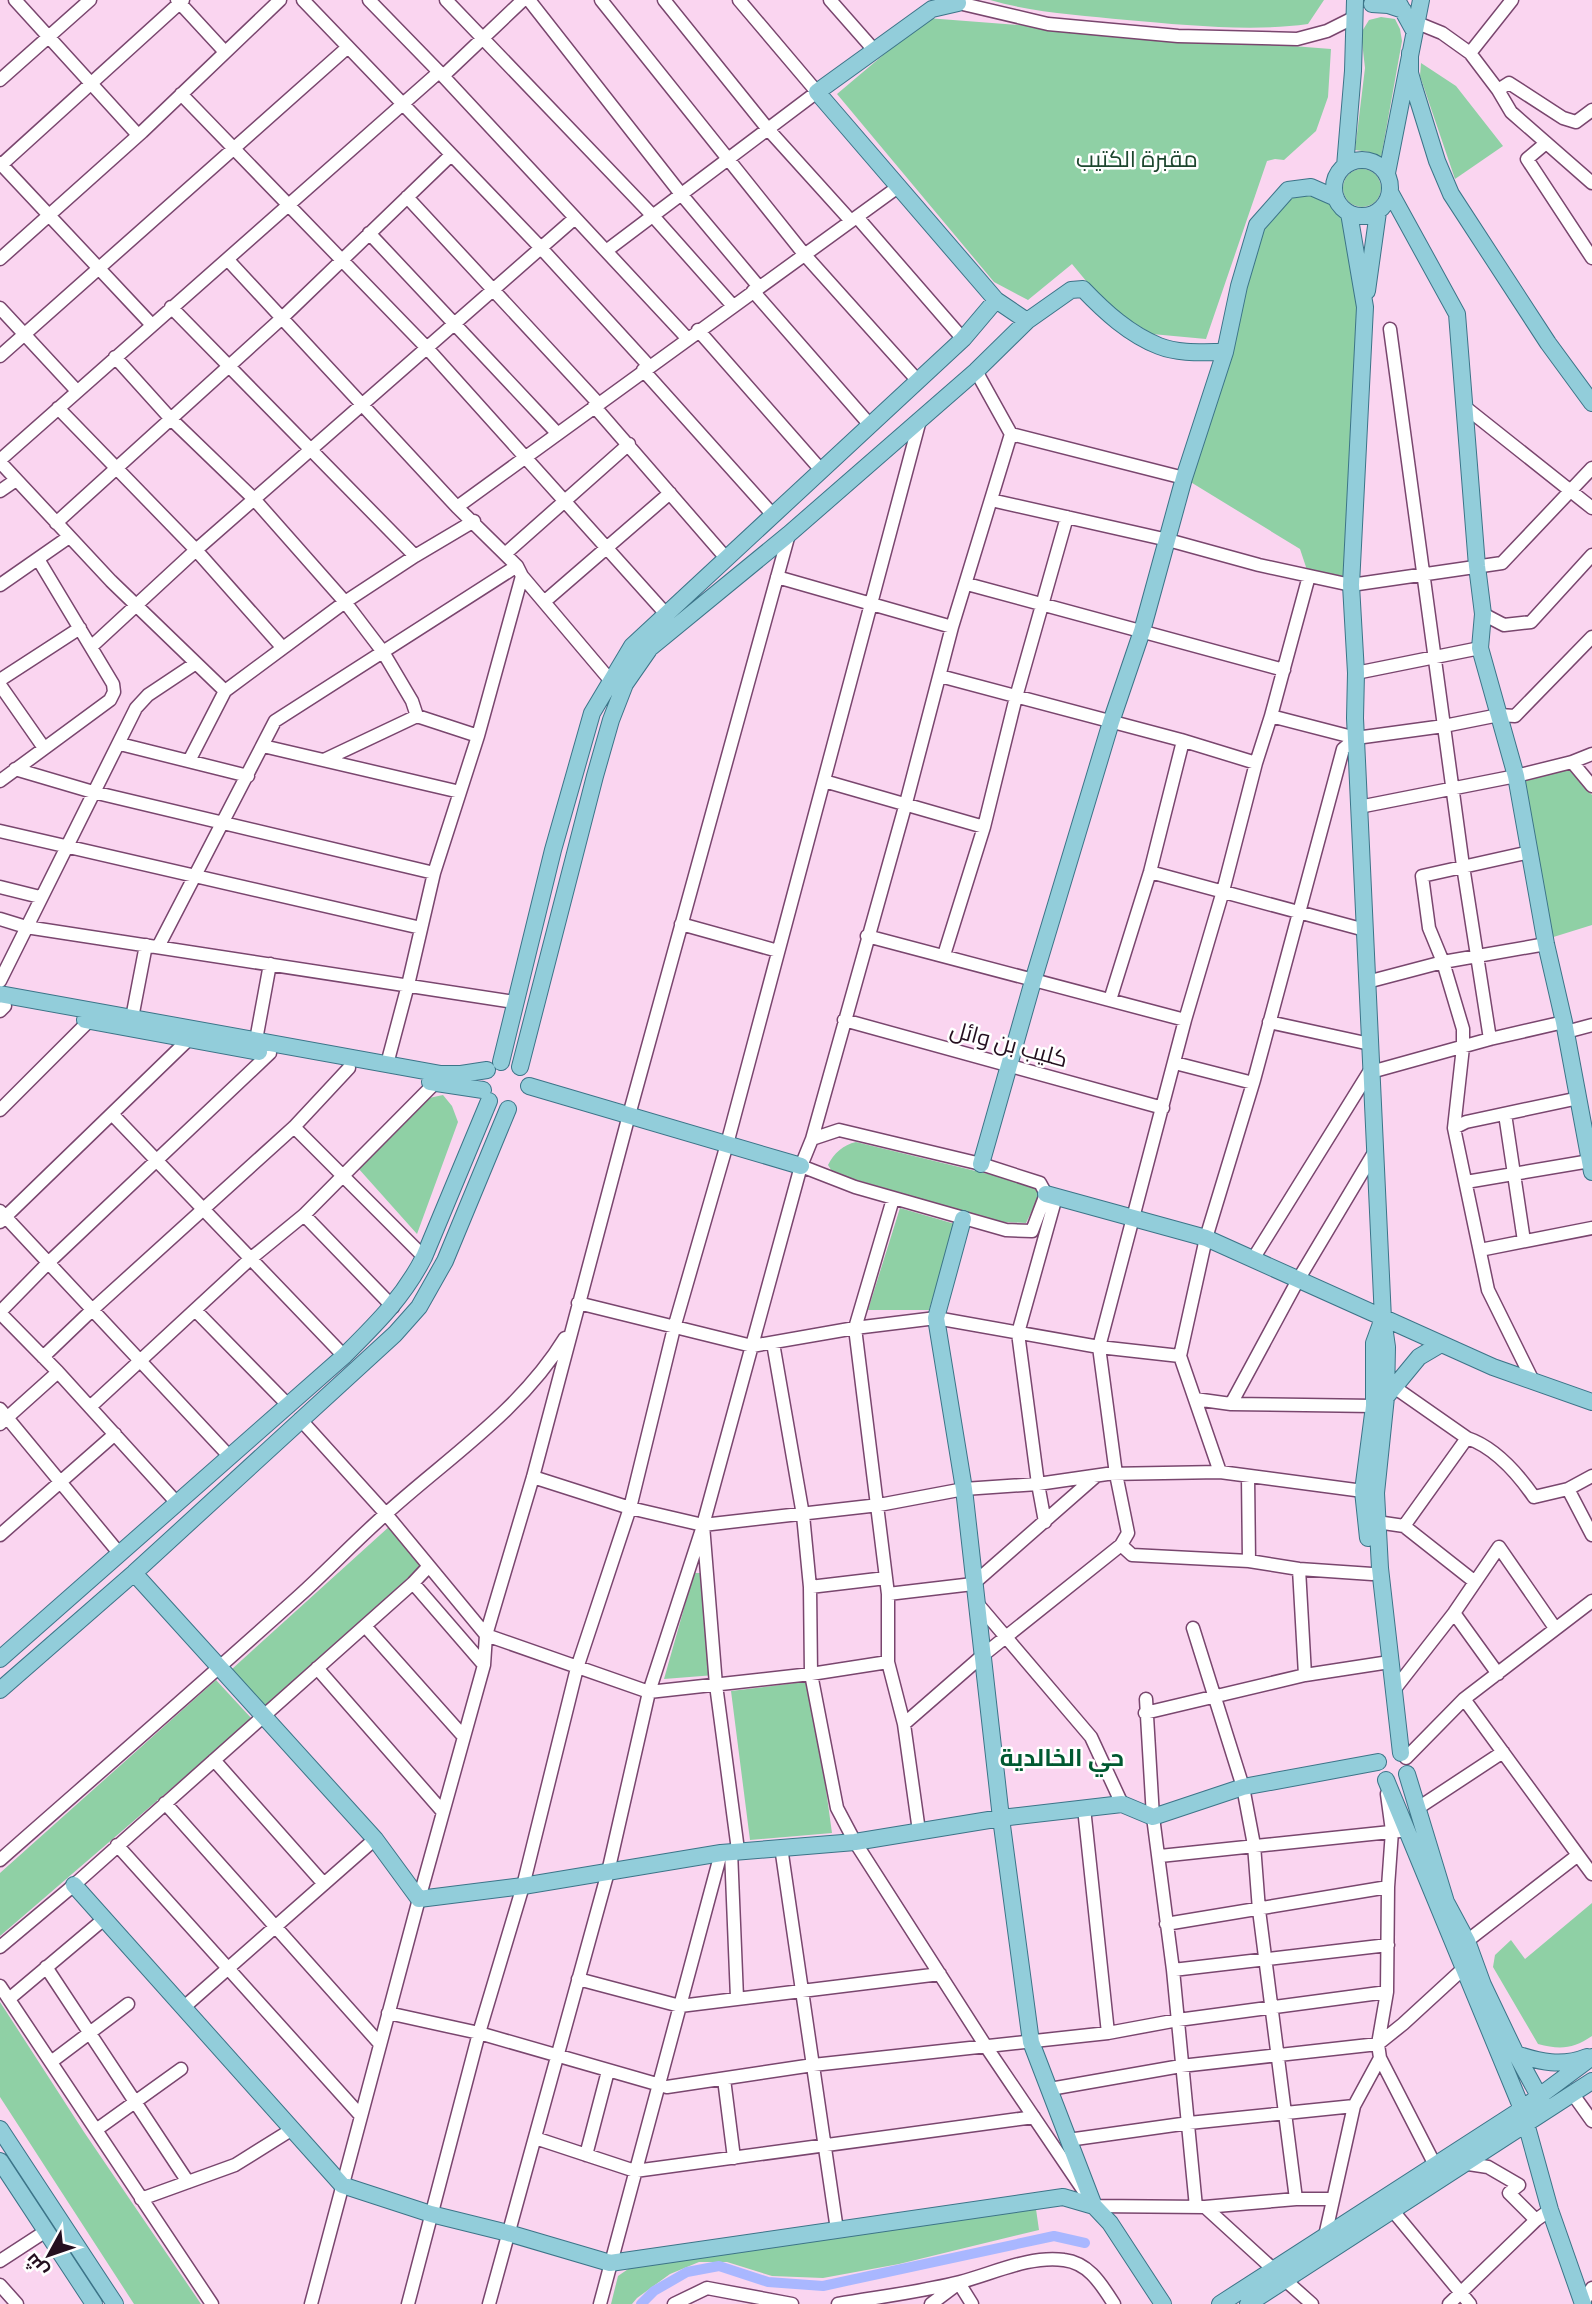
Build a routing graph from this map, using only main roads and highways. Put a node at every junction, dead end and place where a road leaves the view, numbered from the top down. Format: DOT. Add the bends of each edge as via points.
graph roads {
  1 [pos="1355,0"];
  2 [pos="1421,0"];
  3 [pos="952,1"];
  4 [pos="1374,2"];
  5 [pos="1400,5"];
  6 [pos="1355,17"];
  7 [pos="1414,26"];
  8 [pos="1410,53"];
  9 [pos="1345,166"];
  10 [pos="1387,173"];
  11 [pos="1390,192"];
  12 [pos="1336,198"];
  13 [pos="1378,212"];
  14 [pos="1349,213"];
  15 [pos="996,300"];
  16 [pos="1365,307"];
  17 [pos="1027,321"];
  18 [pos="1225,352"];
  19 [pos="1592,403"];
  20 [pos="1,1004"];
  21 [pos="494,1066"];
  22 [pos="520,1067"];
  23 [pos="486,1096"];
  24 [pos="521,1099"];
  25 [pos="1589,1136"];
  26 [pos="981,1164"];
  27 [pos="801,1166"];
  28 [pos="1591,1166"];
  29 [pos="1051,1195"];
  30 [pos="963,1219"];
  31 [pos="1383,1319"];
  32 [pos="1441,1344"];
  33 [pos="1385,1397"];
  34 [pos="1592,1402"];
  35 [pos="134,1573"];
  36 [pos="0,1659"];
  37 [pos="0,1690"];
  38 [pos="1402,1759"];
  39 [pos="1378,1762"];
  40 [pos="1385,1780"];
  41 [pos="1001,1818"];
  42 [pos="74,1885"];
  43 [pos="1516,2054"];
  44 [pos="1592,2056"];
  45 [pos="1592,2081"];
  46 [pos="1543,2104"];
  47 [pos="1524,2117"];
  48 [pos="0,2129"];
  49 [pos="0,2161"];
  50 [pos="1094,2206"];
  51 [pos="1279,2275"];
  52 [pos="94,2304"];
  53 [pos="115,2304"];
  54 [pos="1163,2304"];
  55 [pos="1220,2304"];
  56 [pos="1248,2304"];
  57 [pos="1583,2304"];
  1 -- 6 [label="main road"];
  2 -- 7 [label="main road"];
  3 -- 15 [label="main road" via="932,9 817,92"];
  4 -- 5 [label="main road"];
  4 -- 6 [label="main road"];
  5 -- 7 [label="main road"];
  6 -- 9 [label="main road"];
  7 -- 8 [label="main road"];
  8 -- 10 [label="main road"];
  8 -- 19 [label="main road" via="1414,87 1451,194"];
  9 -- 10 [label="main road" via="1363,159"];
  9 -- 12 [label="main road" via="1335,180"];
  10 -- 11 [label="main road"];
  11 -- 13 [label="main road"];
  11 -- 25 [label="main road" via="1457,314 1483,614 1480,648 1516,776 1546,944"];
  12 -- 14 [label="main road"];
  12 -- 18 [label="main road" via="1311,187 1288,190 1256,225"];
  13 -- 14 [label="main road" via="1364,216"];
  13 -- 16 [label="main road"];
  14 -- 16 [label="main road"];
  15 -- 17 [label="main road"];
  15 -- 21 [label="main road" via="963,339 632,646 592,713"];
  16 -- 31 [label="main road" via="1351,585"];
  17 -- 18 [label="main road" via="1071,290 1083,289 1112,318 1160,346"];
  17 -- 22 [label="main road" via="789,534 650,649 625,684 598,765"];
  18 -- 26 [label="main road"];
  20 -- 21 [label="main road" via="132,1018 441,1074"];
  20 -- 23 [label="main road"];
  21 -- 22 [label="main road" via="514,1063"];
  21 -- 23 [label="main road" via="484,1076"];
  22 -- 24 [label="main road" via="525,1072"];
  23 -- 24 [label="main road" via="494,1106"];
  23 -- 36 [label="main road" via="424,1257 393,1307 289,1406"];
  24 -- 27 [label="main road" via="629,1115"];
  24 -- 35 [label="main road" via="419,1307"];
  25 -- 28 [label="main road"];
  29 -- 31 [label="main road" via="1206,1238"];
  30 -- 41 [label="main road" via="936,1318 964,1489"];
  31 -- 32 [label="main road"];
  31 -- 33 [label="main road"];
  32 -- 33 [label="main road" via="1419,1357"];
  32 -- 34 [label="main road"];
  33 -- 38 [label="main road" via="1377,1522"];
  33 -- 38 [label="main road" via="1363,1491 1383,1663"];
  35 -- 37 [label="main road"];
  35 -- 41 [label="main road" via="375,1839 419,1899 730,1851 855,1842"];
  38 -- 39 [label="main road" via="1384,1755"];
  38 -- 40 [label="main road" via="1398,1782"];
  38 -- 43 [label="main road" via="1446,1902"];
  39 -- 40 [label="main road"];
  39 -- 41 [label="main road" via="1243,1787 1153,1817 1122,1804"];
  40 -- 47 [label="main road" via="1400,1831 1464,1968"];
  41 -- 50 [label="main road" via="1031,2042"];
  42 -- 50 [label="main road" via="342,2185 431,2214 610,2263 1063,2197"];
  43 -- 44 [label="main road" via="1557,2064"];
  43 -- 46 [label="main road"];
  44 -- 46 [label="main road"];
  45 -- 46 [label="main road"];
  46 -- 47 [label="main road"];
  47 -- 51 [label="main road" via="1393,2211"];
  47 -- 51 [label="main road" via="1435,2165 1325,2235"];
  47 -- 57 [label="main road"];
  48 -- 53 [label="main road"];
  49 -- 52 [label="main road"];
  50 -- 54 [label="main road"];
  51 -- 55 [label="main road"];
  51 -- 56 [label="main road"];
}
